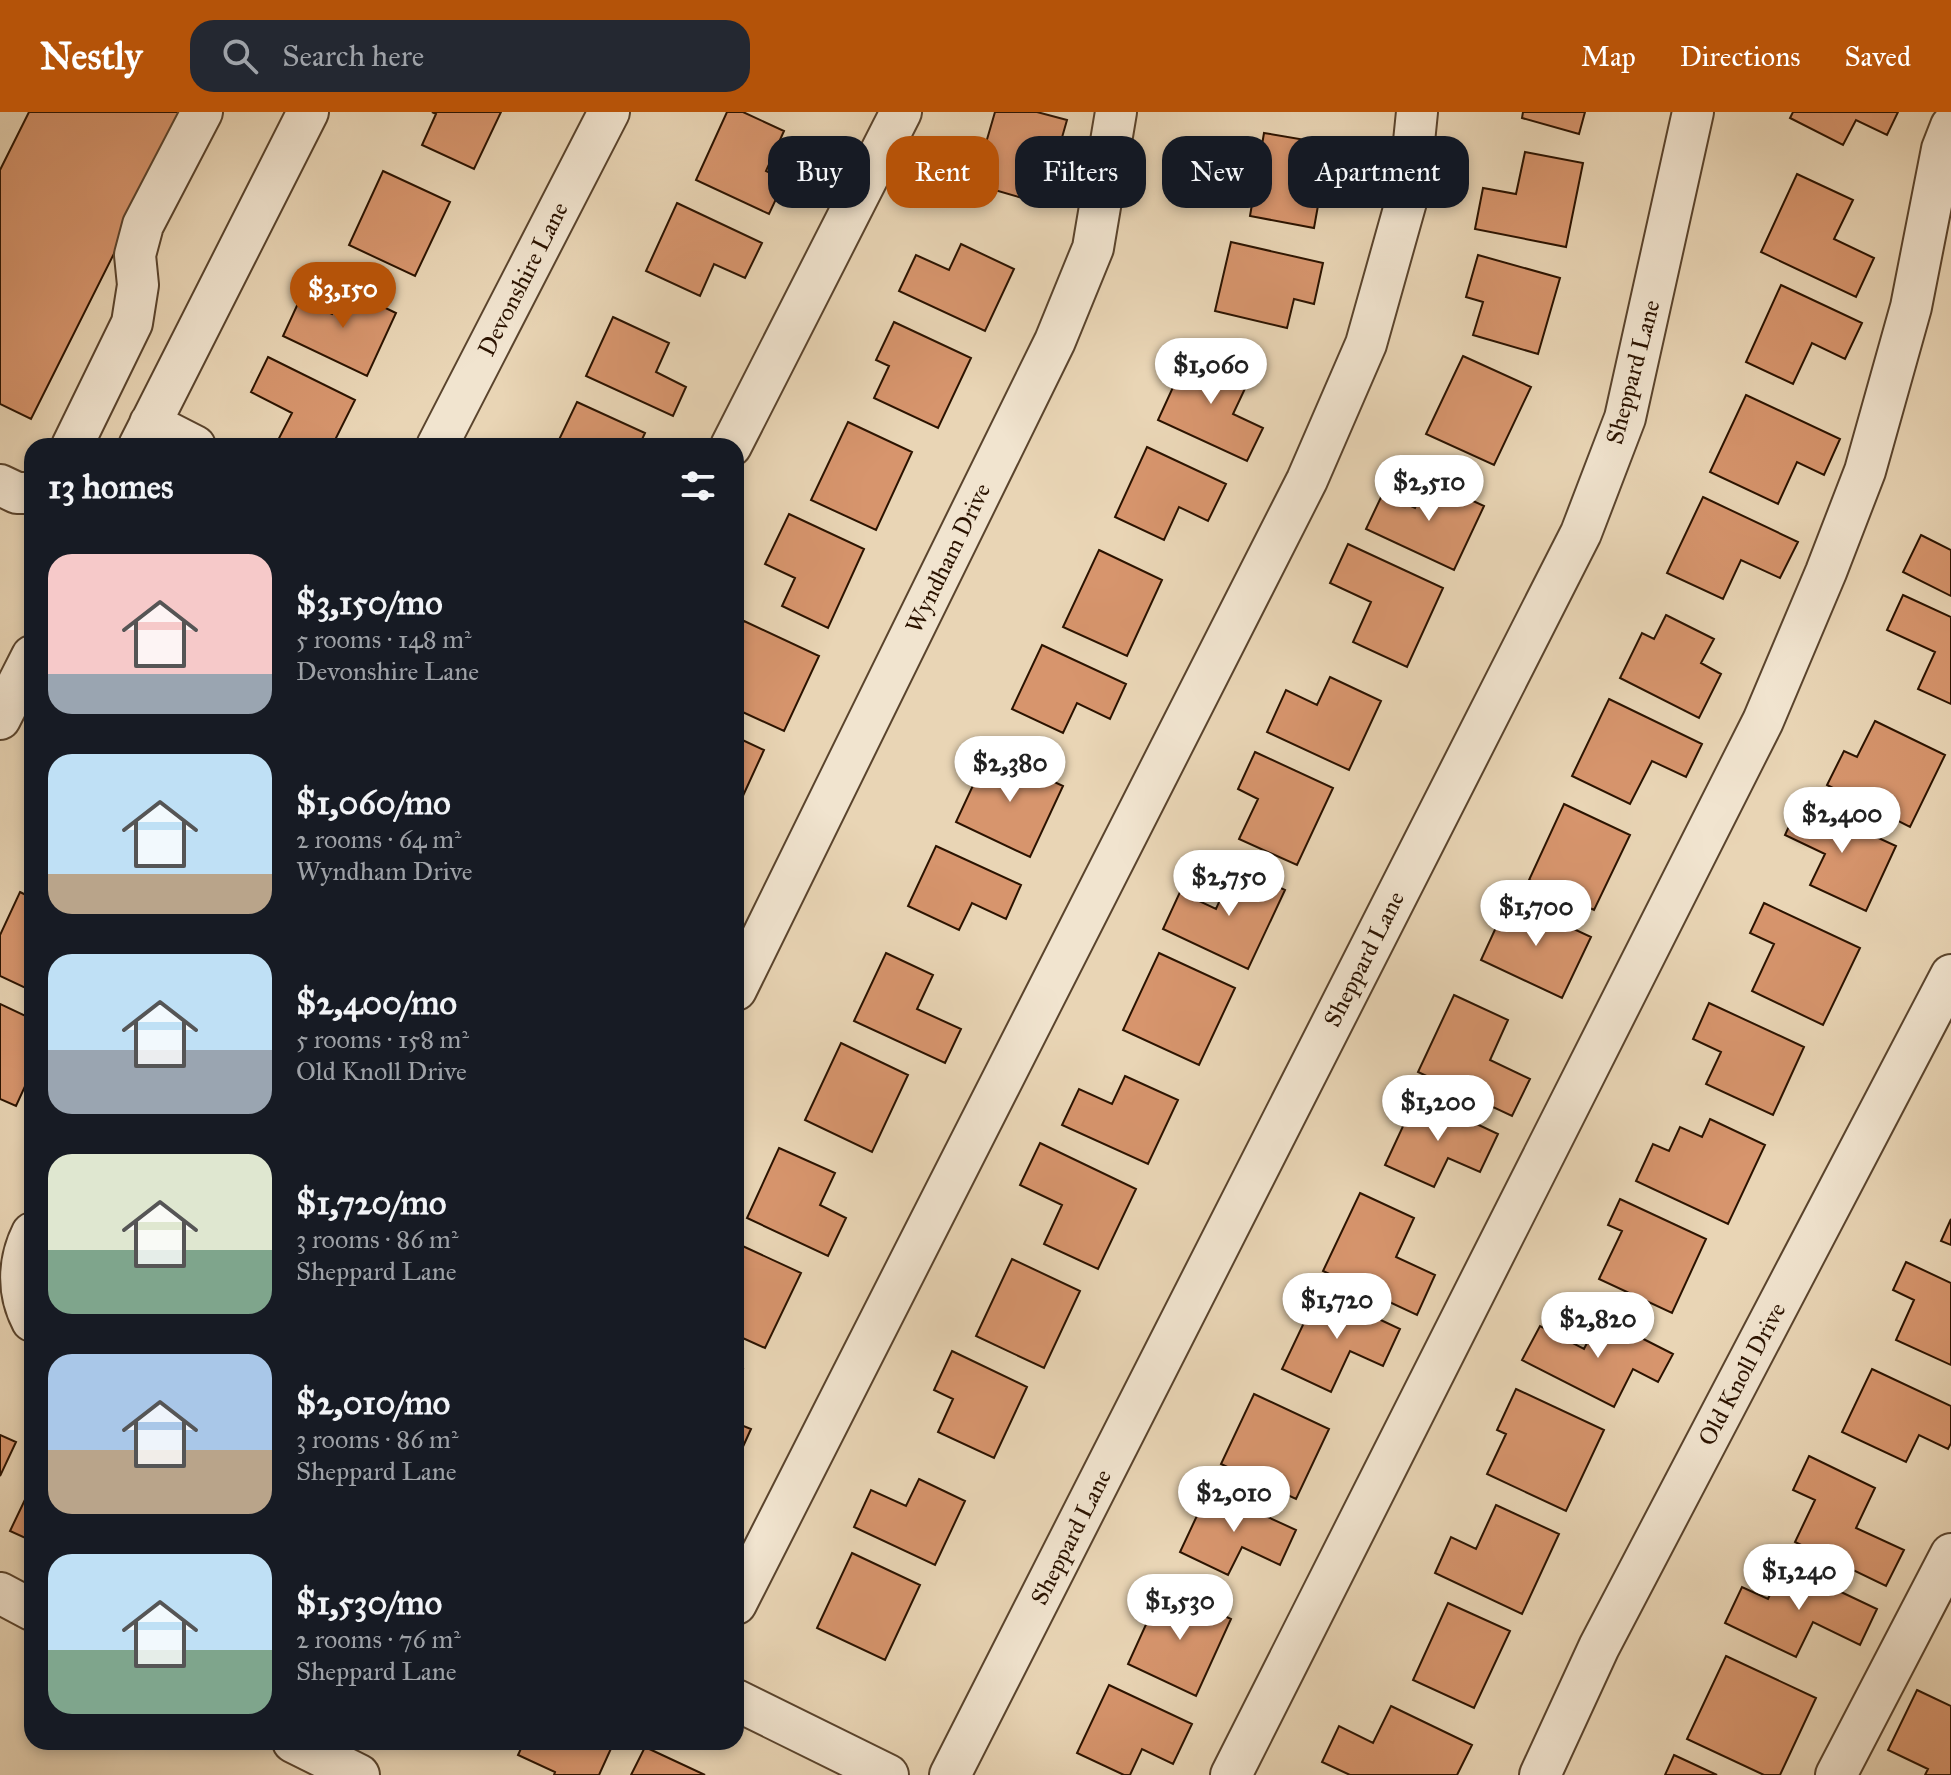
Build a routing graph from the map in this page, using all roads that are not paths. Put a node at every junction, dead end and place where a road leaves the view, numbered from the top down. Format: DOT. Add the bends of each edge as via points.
graph roads {
  1 [pos="202,112"];
  2 [pos="308,112"];
  3 [pos="609,112"];
  4 [pos="901,112"];
  5 [pos="1116,112"];
  6 [pos="1417,112"];
  7 [pos="1693,112"];
  8 [pos="1951,126"];
  9 [pos="144,435"];
  10 [pos="76,438"];
  11 [pos="441,438"];
  12 [pos="735,438"];
  13 [pos="0,485"];
  14 [pos="24,493"];
  15 [pos="24,672"];
  16 [pos="0,719"];
  17 [pos="744,974"];
  18 [pos="1951,975"];
  19 [pos="24,1248"];
  20 [pos="24,1295"];
  21 [pos="1951,1554"];
  22 [pos="744,1588"];
  23 [pos="0,1593"];
  24 [pos="24,1606"];
  25 [pos="744,1704"];
  26 [pos="309,1750"];
  27 [pos="359,1775"];
  28 [pos="888,1775"];
  29 [pos="950,1775"];
  30 [pos="1231,1775"];
  31 [pos="1540,1775"];
  32 [pos="1836,1775"];
  1 -- 10 [label="street" via="143,225 135,255 138,285 132,323"];
  2 -- 9 [label="street"];
  3 -- 11 [label="street, Devonshire Lane"];
  4 -- 12 [label="street"];
  5 -- 17 [label="street, Wyndham Drive" via="1093,248 1055,341"];
  6 -- 22 [label="street" via="1409,191 1366,344 1307,480"];
  7 -- 29 [label="street, Sheppard Lane" via="1625,418 1581,533"];
  8 -- 30 [label="street" via="1911,307 1865,471 1763,721"];
  13 -- 14 [label="street"];
  15 -- 16 [label="street"];
  18 -- 31 [label="street, Old Knoll Drive" via="1599,1647"];
  19 -- 20 [label="street"];
  21 -- 32 [label="street"];
  23 -- 24 [label="street"];
  25 -- 28 [label="street"];
  26 -- 27 [label="street"];
}
